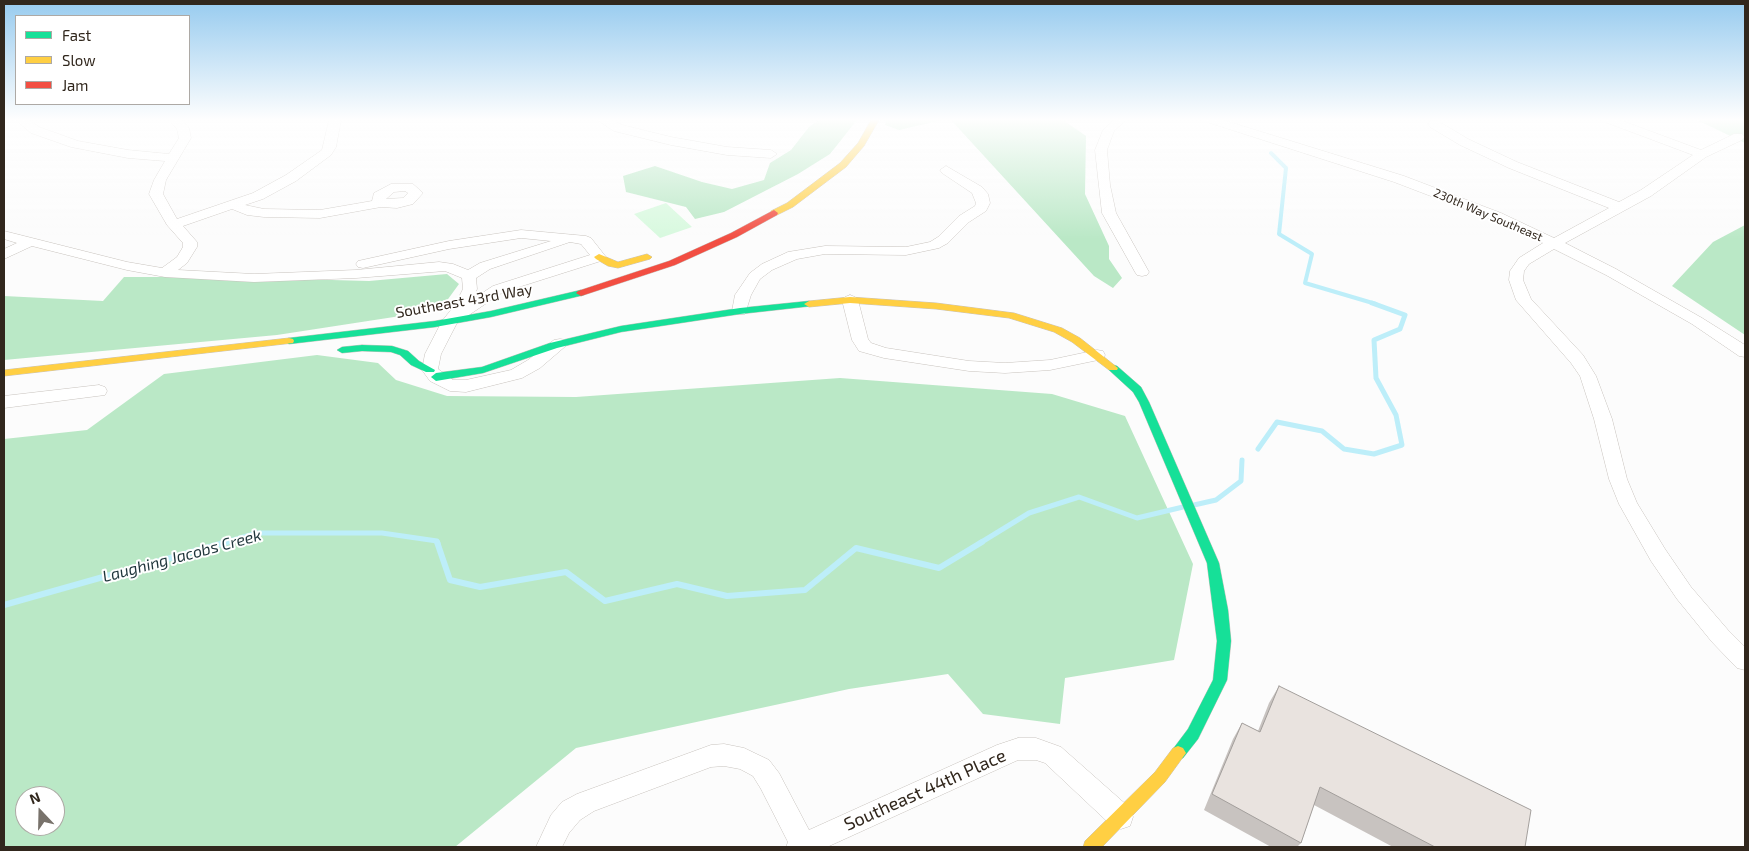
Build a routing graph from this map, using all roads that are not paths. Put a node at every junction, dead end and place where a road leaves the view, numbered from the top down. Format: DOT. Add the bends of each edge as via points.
graph roads {
  1 [pos="173,160"];
  2 [pos="318,160"];
  3 [pos="848,160"];
  4 [pos="1102,160"];
  5 [pos="1335,160"];
  6 [pos="1502,160"];
  7 [pos="1693,160"];
  8 [pos="946,170"];
  9 [pos="382,203"];
  10 [pos="233,205"];
  11 [pos="1620,208"];
  12 [pos="174,225"];
  13 [pos="4,235"];
  14 [pos="734,235"];
  15 [pos="574,238"];
  16 [pos="29,242"];
  17 [pos="1554,242"];
  18 [pos="676,248"];
  19 [pos="659,254"];
  20 [pos="4,255"];
  21 [pos="599,257"];
  22 [pos="1142,272"];
  23 [pos="166,273"];
  24 [pos="311,275"];
  25 [pos="469,282"];
  26 [pos="498,289"];
  27 [pos="850,300"];
  28 [pos="740,310"];
  29 [pos="450,321"];
  30 [pos="560,344"];
  31 [pos="200,350"];
  32 [pos="329,351"];
  33 [pos="1745,352"];
  34 [pos="1097,355"];
  35 [pos="251,357"];
  36 [pos="4,373"];
  37 [pos="433,374"];
  38 [pos="100,391"];
  39 [pos="4,402"];
  40 [pos="1745,661"];
  41 [pos="1121,816"];
  42 [pos="801,846"];
  43 [pos="549,847"];
  44 [pos="1091,847"];
  1 -- 12 [label="street" via="160,180 156,194"];
  2 -- 10 [label="street" via="278,186"];
  3 -- 14 [label="main road, Southeast 43rd Way" via="790,205"];
  4 -- 22 [label="street" via="1109,213"];
  5 -- 17 [label="street, 230th Way Southeast" via="1488,213"];
  6 -- 11 [label="street"];
  7 -- 11 [label="street"];
  8 -- 28 [label="street" via="977,190 984,203 943,240 914,250 825,250 794,255 772,264 755,276 743,295"];
  9 -- 10 [label="street" via="336,212 291,215 248,211"];
  10 -- 12 [label="street"];
  11 -- 17 [label="street"];
  12 -- 23 [label="street" via="190,242 190,247 182,260"];
  13 -- 16 [label="street"];
  14 -- 18 [label="main road" via="704,238"];
  14 -- 29 [label="main road, Southeast 43rd Way" via="617,283 528,306"];
  15 -- 21 [label="street" via="586,242"];
  15 -- 24 [label="street" via="521,234 498,237"];
  15 -- 25 [label="street" via="485,266"];
  16 -- 20 [label="street"];
  16 -- 23 [label="street"];
  17 -- 33 [label="street, 230th Way Southeast" via="1671,306"];
  17 -- 40 [label="street" via="1524,261 1517,271 1518,288 1533,312 1577,359 1588,376 1618,479 1628,504 1658,555 1690,600"];
  19 -- 21 [label="main road" via="618,265"];
  21 -- 26 [label="street"];
  23 -- 24 [label="street" via="224,278"];
  24 -- 25 [label="street" via="439,266 461,271"];
  25 -- 26 [label="street"];
  25 -- 29 [label="street" via="462,306"];
  26 -- 29 [label="street"];
  27 -- 28 [label="main road"];
  27 -- 34 [label="main road" via="1010,315 1058,330"];
  27 -- 34 [label="street" via="860,340 865,347 884,353 1005,368 1050,365"];
  28 -- 30 [label="main road" via="637,326"];
  29 -- 31 [label="main road, Southeast 43rd Way"];
  29 -- 37 [label="street" via="433,354"];
  30 -- 37 [label="street" via="534,364 494,381 450,385"];
  31 -- 35 [label="main road"];
  31 -- 36 [label="main road, Southeast 43rd Way"];
  32 -- 37 [label="main road" via="392,349 404,353"];
  34 -- 41 [label="main road" via="1137,390 1150,415 1213,563 1223,632 1220,680 1193,734 1160,777"];
  38 -- 39 [label="street"];
  41 -- 42 [label="street, Southeast 44th Place" via="1053,756 1036,749 1018,749"];
  41 -- 44 [label="main road"];
  42 -- 43 [label="street" via="761,768 744,759 711,756 595,798 571,811 560,824"];
}
